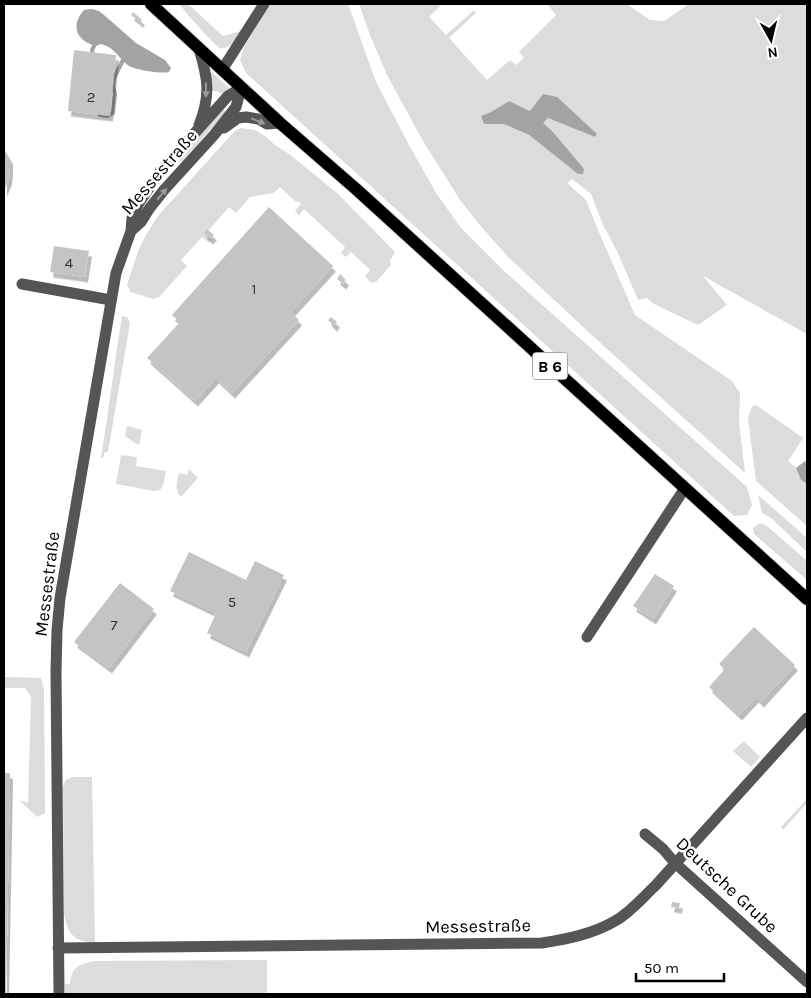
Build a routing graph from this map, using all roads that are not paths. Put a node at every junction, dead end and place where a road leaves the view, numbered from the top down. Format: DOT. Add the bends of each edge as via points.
graph roads {
  1 [pos="151,4"];
  2 [pos="264,4"];
  3 [pos="199,49"];
  4 [pos="222,70"];
  5 [pos="241,88"];
  6 [pos="280,123"];
  7 [pos="196,131"];
  8 [pos="214,135"];
  9 [pos="131,231"];
  10 [pos="22,284"];
  11 [pos="111,300"];
  12 [pos="685,488"];
  13 [pos="807,599"];
  14 [pos="587,638"];
  15 [pos="807,718"];
  16 [pos="645,834"];
  17 [pos="675,864"];
  18 [pos="58,948"];
  19 [pos="807,982"];
  20 [pos="59,994"];
  1 -- 3 [label="main road, B 6"];
  2 -- 4 [label="street"];
  3 -- 4 [label="main road, B 6"];
  3 -- 7 [label="street, Messestraße, one-way" via="207,94"];
  4 -- 5 [label="main road, B 6"];
  5 -- 6 [label="main road, B 6"];
  5 -- 7 [label="street, Messestraße" via="228,96"];
  5 -- 8 [label="street, Messestraße" via="236,107"];
  8 -- 6 [label="street, Messestraße, one-way" via="238,118 258,119 267,124"];
  6 -- 12 [label="main road, B 6"];
  7 -- 9 [label="street, Messestraße" via="160,172 139,203 132,218"];
  9 -- 8 [label="street, Messestraße, one-way"];
  9 -- 11 [label="street, Messestraße" via="116,273"];
  10 -- 11 [label="street"];
  11 -- 18 [label="street, Messestraße" via="59,606 56,672"];
  12 -- 13 [label="main road, B 6"];
  12 -- 14 [label="street"];
  15 -- 17 [label="street, Messestraße"];
  16 -- 17 [label="street, Deutsche Grube"];
  17 -- 18 [label="street, Messestraße" via="617,920 597,930 561,940"];
  17 -- 19 [label="street, Deutsche Grube"];
  18 -- 20 [label="street, Messestraße"];
}
